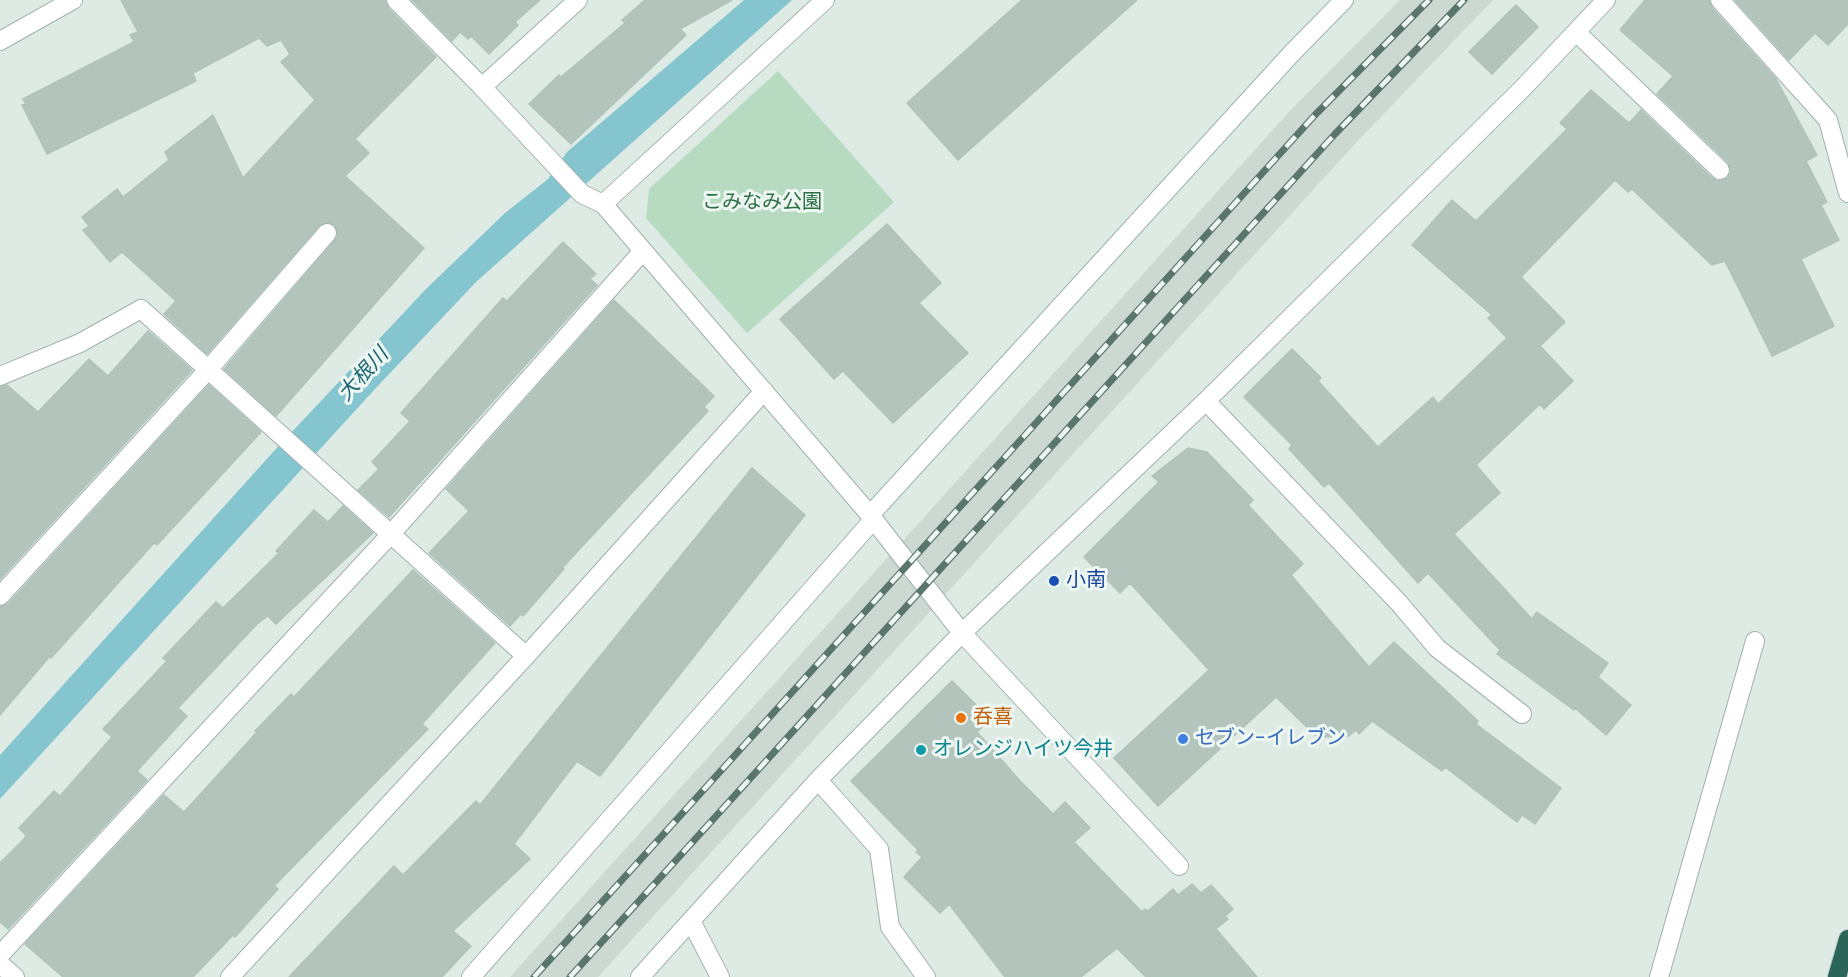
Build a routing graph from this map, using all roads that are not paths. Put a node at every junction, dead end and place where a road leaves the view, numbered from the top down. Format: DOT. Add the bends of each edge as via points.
graph roads {
  1 [pos="73,0"];
  2 [pos="396,0"];
  3 [pos="578,0"];
  4 [pos="825,0"];
  5 [pos="1344,0"];
  6 [pos="1606,0"];
  7 [pos="1720,0"];
  8 [pos="1576,32"];
  9 [pos="0,41"];
  10 [pos="482,87"];
  11 [pos="1720,170"];
  12 [pos="1848,193"];
  13 [pos="603,204"];
  14 [pos="327,233"];
  15 [pos="642,252"];
  16 [pos="207,371"];
  17 [pos="0,376"];
  18 [pos="764,391"];
  19 [pos="1206,401"];
  20 [pos="872,518"];
  21 [pos="390,535"];
  22 [pos="0,596"];
  23 [pos="962,633"];
  24 [pos="1755,641"];
  25 [pos="526,656"];
  26 [pos="1522,714"];
  27 [pos="818,780"];
  28 [pos="1179,866"];
  29 [pos="691,921"];
  30 [pos="1848,939"];
  31 [pos="0,955"];
  32 [pos="0,964"];
  33 [pos="15,977"];
  34 [pos="230,977"];
  35 [pos="471,977"];
  36 [pos="640,977"];
  37 [pos="720,977"];
  38 [pos="926,977"];
  39 [pos="1659,977"];
  40 [pos="1837,977"];
  1 -- 9 [label="street"];
  2 -- 10 [label="street"];
  3 -- 10 [label="street"];
  4 -- 13 [label="street"];
  5 -- 20 [label="street" via="1292,52"];
  6 -- 8 [label="street"];
  7 -- 12 [label="street" via="1828,120"];
  8 -- 11 [label="street"];
  8 -- 19 [label="street"];
  10 -- 13 [label="street" via="582,194"];
  13 -- 15 [label="street"];
  14 -- 16 [label="street"];
  15 -- 18 [label="street"];
  15 -- 21 [label="street"];
  16 -- 17 [label="street" via="141,309 80,344"];
  16 -- 21 [label="street"];
  16 -- 22 [label="street"];
  18 -- 20 [label="street"];
  18 -- 25 [label="street"];
  19 -- 23 [label="street"];
  19 -- 26 [label="street" via="1437,648"];
  20 -- 23 [label="street"];
  20 -- 35 [label="street"];
  21 -- 25 [label="street"];
  21 -- 31 [label="street"];
  23 -- 27 [label="street"];
  23 -- 28 [label="street"];
  24 -- 39 [label="street"];
  25 -- 34 [label="street"];
  27 -- 29 [label="street"];
  27 -- 38 [label="street" via="879,849 890,927"];
  29 -- 36 [label="street"];
  29 -- 37 [label="street"];
  30 -- 40 [label="highway"];
  32 -- 33 [label="street"];
}
